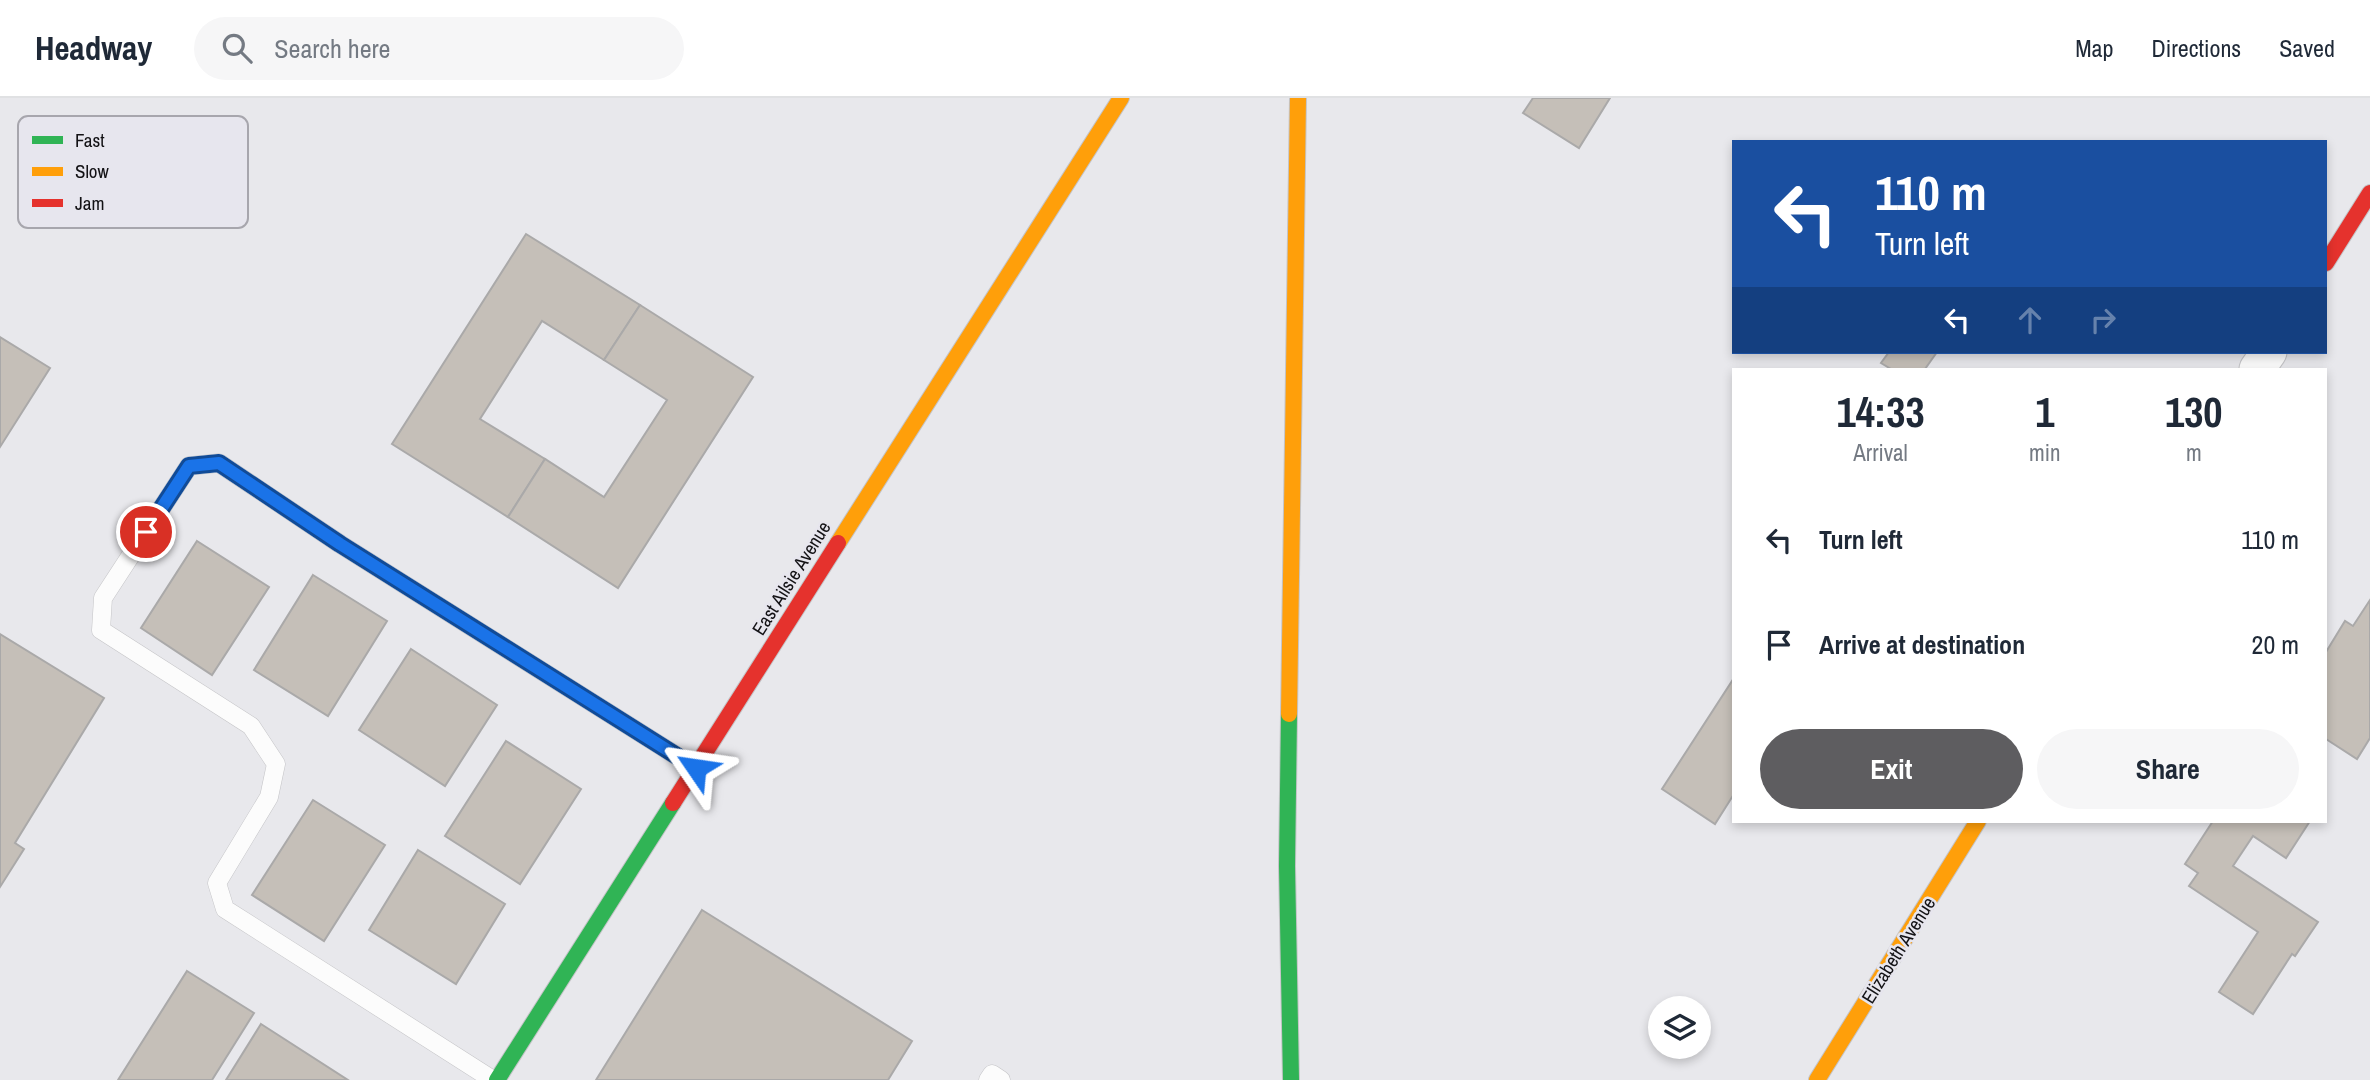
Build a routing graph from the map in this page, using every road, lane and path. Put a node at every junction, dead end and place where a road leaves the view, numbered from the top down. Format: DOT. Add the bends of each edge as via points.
graph roads {
  1 [pos="1121,98"];
  2 [pos="1298,98"];
  3 [pos="2370,193"];
  4 [pos="2327,260"];
  5 [pos="696,768"];
  6 [pos="1977,823"];
  7 [pos="495,1080"];
  8 [pos="1291,1080"];
  9 [pos="1817,1080"];
  1 -- 5 [label="street, East Ailsie Avenue"];
  2 -- 8 [label="street" via="1287,866"];
  3 -- 4 [label="street"];
  5 -- 7 [label="street, East Ailsie Avenue"];
  5 -- 7 [label="lane" via="219,463 189,466 103,598 101,630 251,726 276,764 268,797 216,883 225,909"];
  6 -- 9 [label="street, Elizabeth Avenue"];
}
